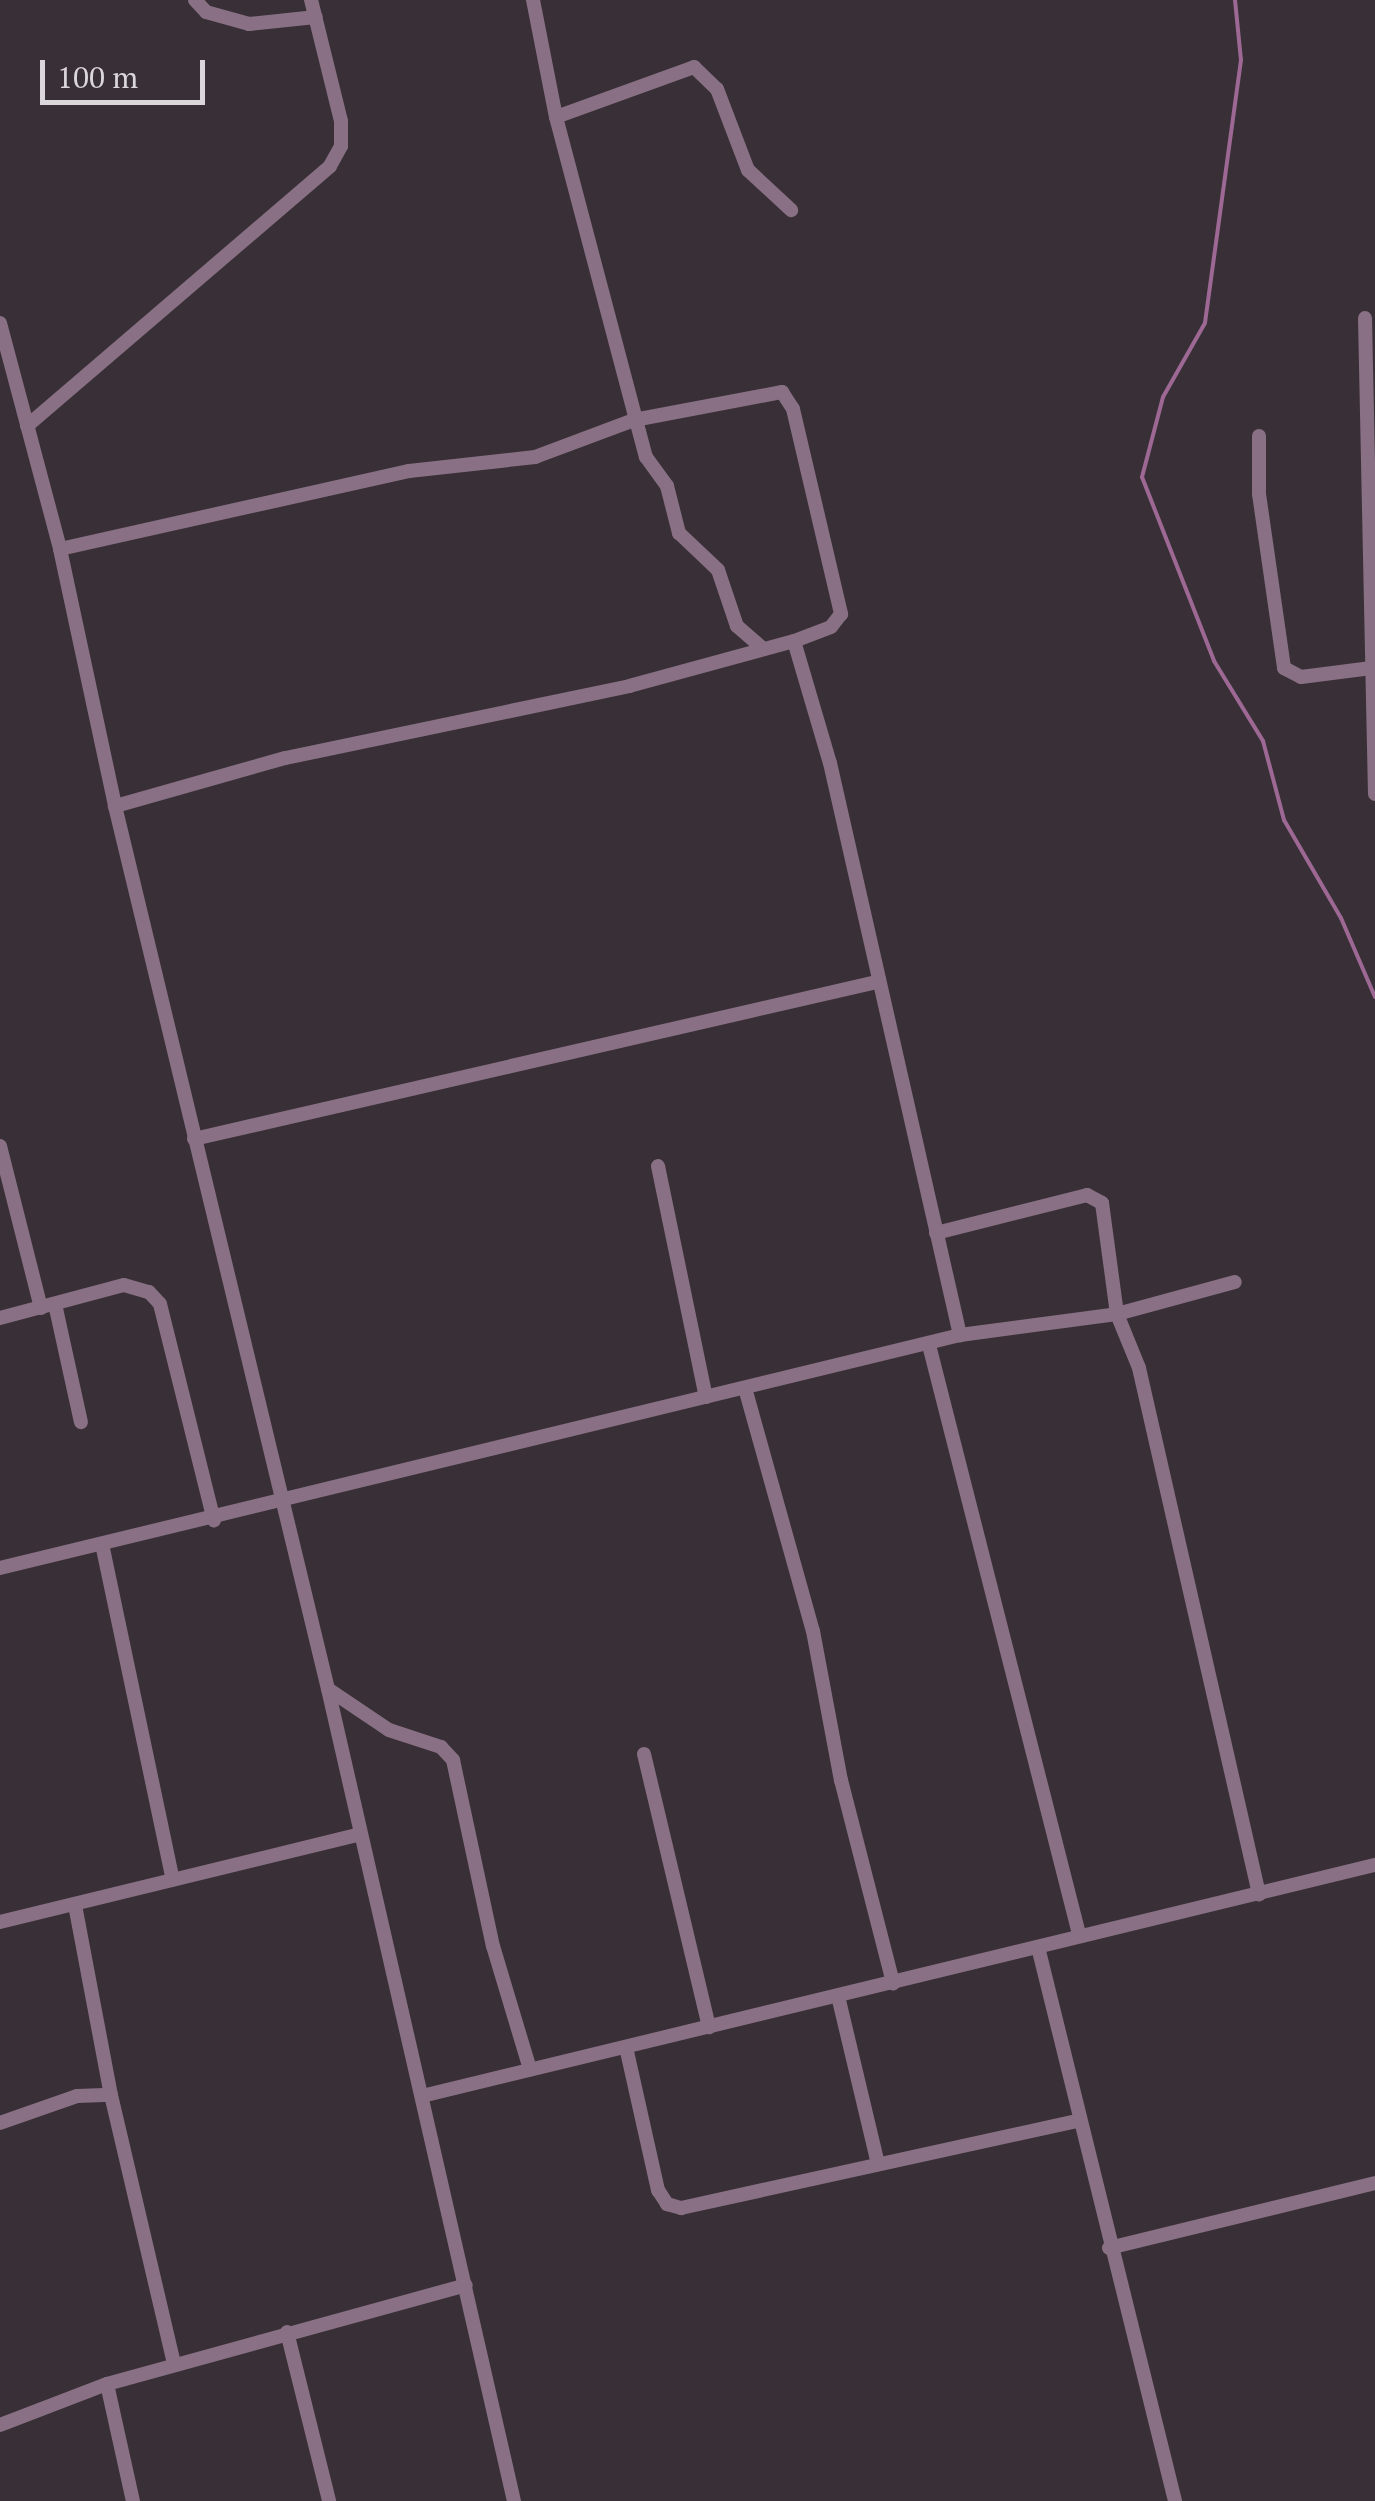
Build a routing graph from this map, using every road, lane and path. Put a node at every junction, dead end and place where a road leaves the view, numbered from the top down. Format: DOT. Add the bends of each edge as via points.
graph roads {
  1 [pos="195,0"];
  2 [pos="312,0"];
  3 [pos="533,0"];
  4 [pos="316,17"];
  5 [pos="556,116"];
  6 [pos="791,210"];
  7 [pos="1365,318"];
  8 [pos="0,323"];
  9 [pos="1371,406"];
  10 [pos="634,420"];
  11 [pos="28,426"];
  12 [pos="1258,436"];
  13 [pos="60,549"];
  14 [pos="794,641"];
  15 [pos="763,649"];
  16 [pos="1371,668"];
  17 [pos="1375,794"];
  18 [pos="115,806"];
  19 [pos="877,982"];
  20 [pos="194,1139"];
  21 [pos="0,1146"];
  22 [pos="658,1166"];
  23 [pos="936,1233"];
  24 [pos="1234,1282"];
  25 [pos="48,1306"];
  26 [pos="1117,1314"];
  27 [pos="0,1318"];
  28 [pos="960,1336"];
  29 [pos="929,1345"];
  30 [pos="746,1388"];
  31 [pos="706,1398"];
  32 [pos="81,1422"];
  33 [pos="281,1501"];
  34 [pos="214,1520"];
  35 [pos="102,1544"];
  36 [pos="0,1568"];
  37 [pos="328,1690"];
  38 [pos="644,1754"];
  39 [pos="360,1834"];
  40 [pos="1375,1865"];
  41 [pos="173,1880"];
  42 [pos="1260,1894"];
  43 [pos="75,1905"];
  44 [pos="1,1920"];
  45 [pos="1079,1934"];
  46 [pos="1038,1946"];
  47 [pos="893,1983"];
  48 [pos="838,1996"];
  49 [pos="709,2027"];
  50 [pos="626,2047"];
  51 [pos="530,2069"];
  52 [pos="111,2095"];
  53 [pos="422,2096"];
  54 [pos="1078,2121"];
  55 [pos="0,2123"];
  56 [pos="878,2164"];
  57 [pos="1375,2183"];
  58 [pos="1109,2248"];
  59 [pos="466,2284"];
  60 [pos="288,2332"];
  61 [pos="174,2364"];
  62 [pos="106,2384"];
  63 [pos="0,2425"];
  64 [pos="132,2501"];
  65 [pos="329,2501"];
  66 [pos="514,2501"];
  67 [pos="1175,2501"];
  1 -- 4 [label="street" via="206,12 249,24"];
  2 -- 4 [label="street"];
  3 -- 5 [label="street"];
  4 -- 11 [label="street" via="343,135 330,166"];
  5 -- 6 [label="street" via="694,68 717,89 748,170"];
  5 -- 10 [label="street"];
  7 -- 9 [label="street"];
  8 -- 11 [label="street"];
  9 -- 16 [label="street"];
  10 -- 13 [label="street" via="536,457 410,471"];
  10 -- 14 [label="street" via="786,395 841,614 832,628"];
  10 -- 15 [label="street" via="646,457 668,486 679,533 714,566 738,626"];
  11 -- 13 [label="street"];
  12 -- 16 [label="street" via="1266,557 1284,668 1301,676"];
  13 -- 18 [label="street"];
  14 -- 15 [label="street"];
  14 -- 19 [label="street" via="830,763"];
  15 -- 18 [label="street" via="630,686 285,758"];
  16 -- 17 [label="street"];
  18 -- 20 [label="street"];
  19 -- 20 [label="street"];
  19 -- 23 [label="street"];
  20 -- 33 [label="street"];
  21 -- 25 [label="street"];
  22 -- 31 [label="street"];
  23 -- 26 [label="street" via="1097,1198"];
  23 -- 28 [label="street"];
  24 -- 26 [label="street"];
  25 -- 27 [label="street"];
  25 -- 32 [label="street"];
  25 -- 34 [label="street" via="136,1285 160,1304"];
  26 -- 28 [label="street"];
  26 -- 42 [label="street" via="1146,1396"];
  28 -- 29 [label="street"];
  29 -- 30 [label="street"];
  29 -- 45 [label="street"];
  30 -- 31 [label="street"];
  30 -- 47 [label="street" via="814,1631 840,1780"];
  31 -- 33 [label="street"];
  33 -- 34 [label="street"];
  33 -- 37 [label="street"];
  34 -- 35 [label="street"];
  35 -- 36 [label="street"];
  35 -- 41 [label="street"];
  37 -- 39 [label="street"];
  37 -- 51 [label="street" via="389,1730 422,1737 453,1760 493,1946"];
  38 -- 49 [label="street"];
  39 -- 41 [label="street"];
  39 -- 53 [label="street"];
  40 -- 42 [label="street"];
  41 -- 43 [label="street"];
  42 -- 45 [label="street"];
  43 -- 44 [label="street"];
  43 -- 52 [label="street"];
  45 -- 46 [label="street"];
  46 -- 47 [label="street"];
  46 -- 54 [label="street"];
  47 -- 48 [label="street"];
  48 -- 49 [label="street"];
  48 -- 56 [label="street"];
  49 -- 50 [label="street"];
  50 -- 51 [label="street"];
  50 -- 56 [label="street" via="658,2190 667,2204 681,2208"];
  51 -- 53 [label="street"];
  52 -- 55 [label="street" via="77,2096"];
  52 -- 61 [label="street"];
  53 -- 59 [label="street"];
  54 -- 56 [label="street"];
  54 -- 58 [label="street"];
  57 -- 58 [label="street"];
  58 -- 67 [label="street"];
  59 -- 60 [label="street"];
  59 -- 66 [label="street"];
  60 -- 61 [label="street"];
  60 -- 65 [label="street"];
  61 -- 62 [label="street"];
  62 -- 63 [label="street"];
  62 -- 64 [label="street"];
}
